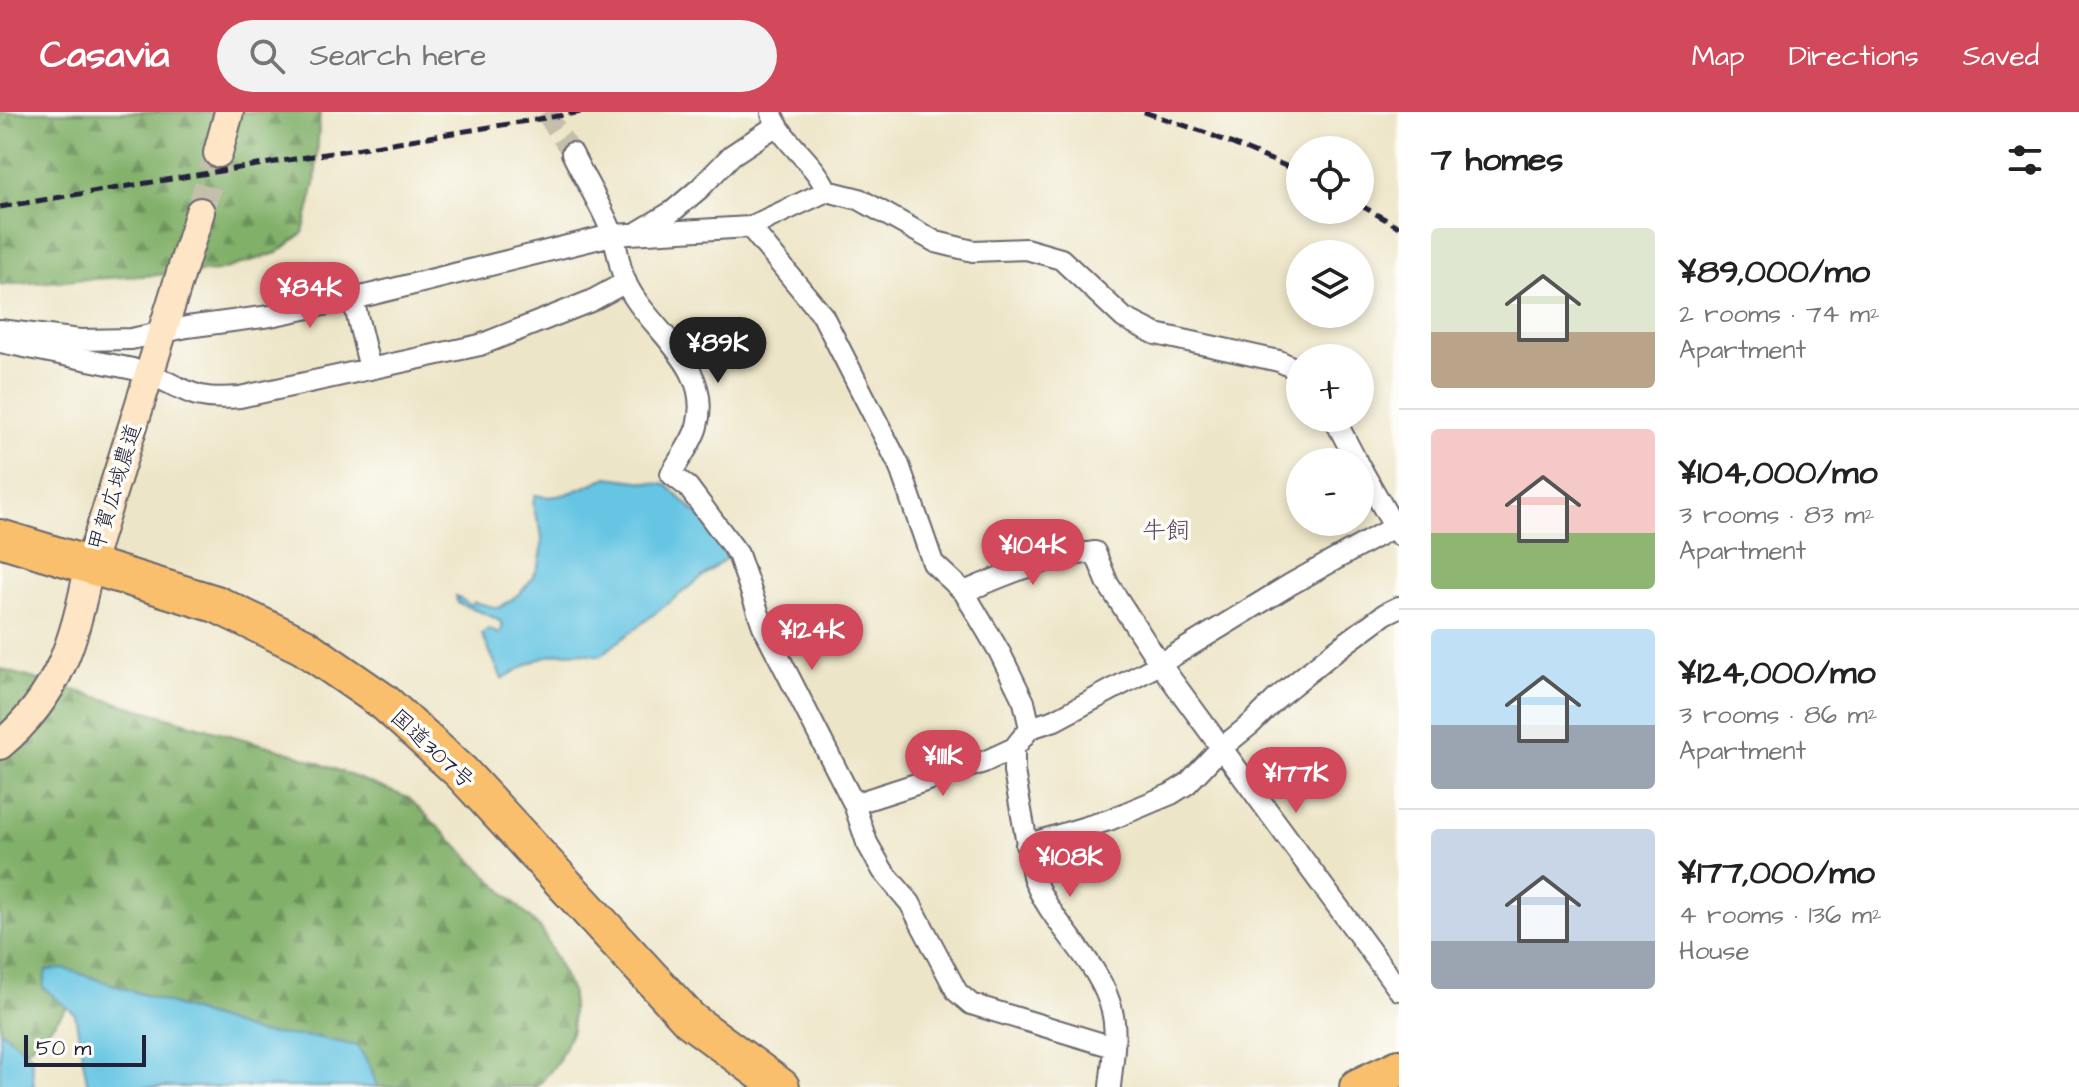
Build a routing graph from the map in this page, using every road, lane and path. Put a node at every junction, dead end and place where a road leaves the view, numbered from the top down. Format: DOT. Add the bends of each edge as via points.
graph roads {
  1 [pos="229,112"];
  2 [pos="774,119"];
  3 [pos="218,153"];
  4 [pos="572,153"];
  5 [pos="827,191"];
  6 [pos="200,212"];
  7 [pos="750,227"];
  8 [pos="635,234"];
  9 [pos="612,235"];
  10 [pos="626,282"];
  11 [pos="353,299"];
  12 [pos="0,330"];
  13 [pos="163,332"];
  14 [pos="0,342"];
  15 [pos="1286,364"];
  16 [pos="133,369"];
  17 [pos="370,369"];
  18 [pos="163,380"];
  19 [pos="1374,490"];
  20 [pos="1397,529"];
  21 [pos="0,538"];
  22 [pos="89,566"];
  23 [pos="964,592"];
  24 [pos="1399,607"];
  25 [pos="1160,664"];
  26 [pos="1030,728"];
  27 [pos="0,745"];
  28 [pos="1014,748"];
  29 [pos="1220,749"];
  30 [pos="854,804"];
  31 [pos="1026,845"];
  32 [pos="1399,990"];
  33 [pos="1113,1047"];
  34 [pos="1399,1068"];
  35 [pos="781,1087"];
  36 [pos="1110,1087"];
  37 [pos="1358,1087"];
  1 -- 3 [label="street"];
  2 -- 5 [label="street" via="820,174"];
  2 -- 8 [label="street" via="673,211"];
  4 -- 9 [label="street"];
  5 -- 7 [label="street"];
  5 -- 15 [label="street" via="859,199 936,242 973,251 1026,249 1061,259 1124,318 1156,334"];
  6 -- 13 [label="street, 甲賀広域農道"];
  7 -- 8 [label="street"];
  7 -- 23 [label="street" via="823,316 899,465 933,563"];
  8 -- 9 [label="street"];
  9 -- 10 [label="street"];
  9 -- 11 [label="street"];
  10 -- 17 [label="street" via="480,345"];
  10 -- 30 [label="street" via="696,383 697,426 671,474 688,487 738,554 763,626"];
  11 -- 13 [label="street"];
  11 -- 17 [label="street"];
  12 -- 13 [label="street" via="80,340"];
  13 -- 22 [label="street, 甲賀広域農道"];
  14 -- 16 [label="street"];
  17 -- 18 [label="street" via="212,399"];
  19 -- 20 [label="street"];
  20 -- 25 [label="street" via="1291,584"];
  21 -- 22 [label="highway, 国道307号"];
  22 -- 27 [label="street, 甲賀広域農道" via="78,624 60,670 33,713"];
  22 -- 35 [label="highway, 国道307号" via="216,604 303,646 384,702 461,772 690,1020"];
  23 -- 25 [label="street" via="1030,564 1095,552 1108,584"];
  23 -- 26 [label="street" via="1024,702"];
  24 -- 29 [label="street" via="1335,651"];
  25 -- 26 [label="street"];
  25 -- 29 [label="street"];
  26 -- 28 [label="street"];
  28 -- 30 [label="street"];
  28 -- 31 [label="street"];
  29 -- 31 [label="street" via="1171,794"];
  29 -- 32 [label="street"];
  30 -- 33 [label="street" via="867,843 910,903 957,992 971,1004"];
  31 -- 33 [label="street" via="1038,892 1109,1000"];
  33 -- 36 [label="street"];
  34 -- 37 [label="highway"];
}
